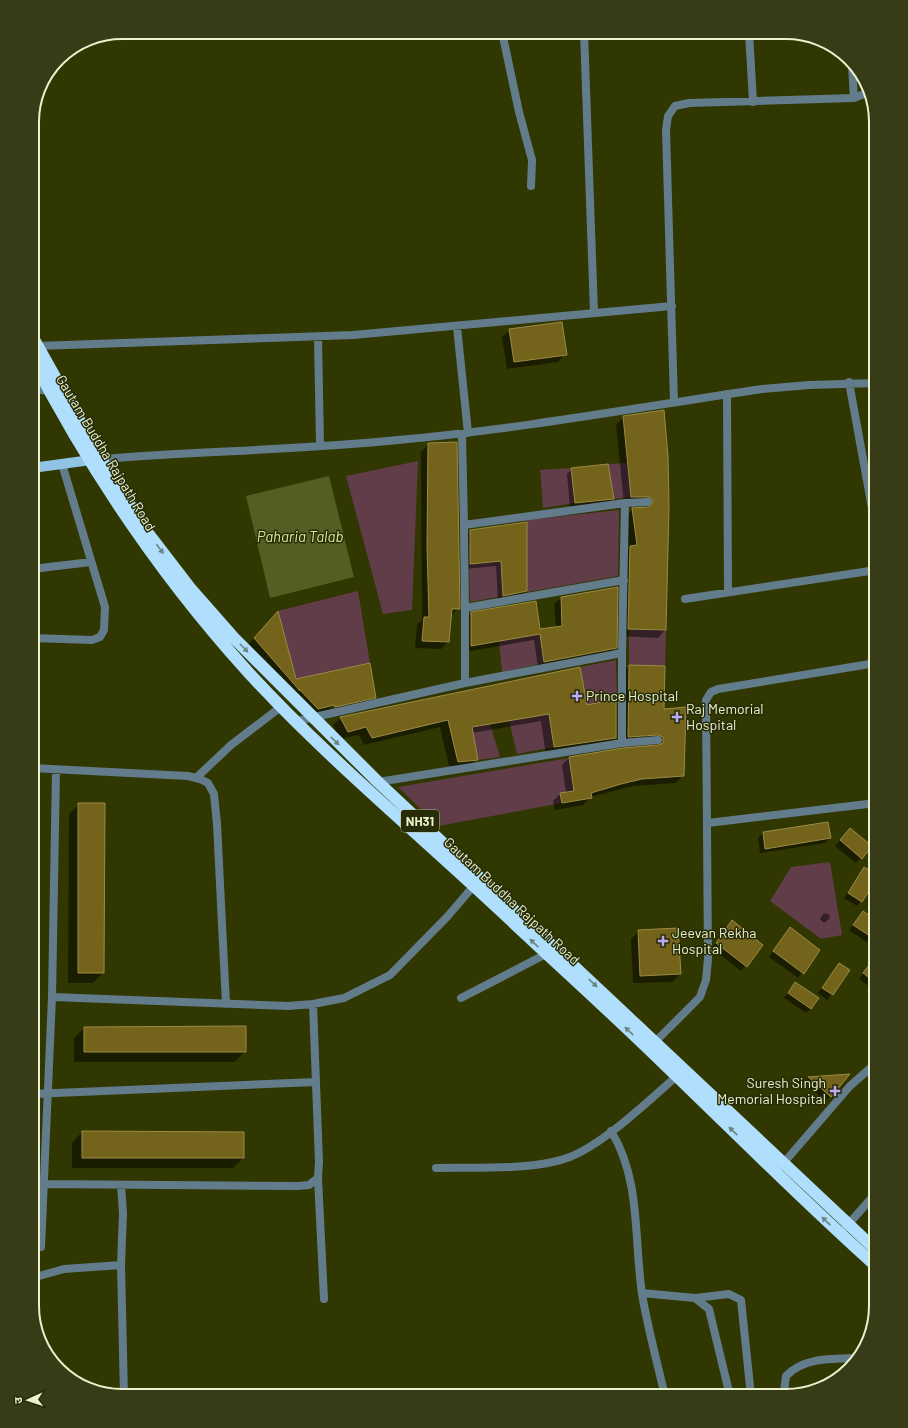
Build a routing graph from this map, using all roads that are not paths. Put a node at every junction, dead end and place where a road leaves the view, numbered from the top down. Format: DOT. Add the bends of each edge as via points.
graph roads {
  1 [pos="503,39"];
  2 [pos="584,39"];
  3 [pos="749,39"];
  4 [pos="852,73"];
  5 [pos="864,94"];
  6 [pos="854,98"];
  7 [pos="753,102"];
  8 [pos="531,186"];
  9 [pos="672,306"];
  10 [pos="594,314"];
  11 [pos="457,326"];
  12 [pos="318,337"];
  13 [pos="39,341"];
  14 [pos="39,351"];
  15 [pos="39,371"];
  16 [pos="849,382"];
  17 [pos="869,382"];
  18 [pos="39,390"];
  19 [pos="50,391"];
  20 [pos="727,394"];
  21 [pos="674,402"];
  22 [pos="465,433"];
  23 [pos="320,445"];
  24 [pos="96,460"];
  25 [pos="62,464"];
  26 [pos="39,467"];
  27 [pos="869,476"];
  28 [pos="648,502"];
  29 [pos="625,504"];
  30 [pos="464,525"];
  31 [pos="91,562"];
  32 [pos="39,568"];
  33 [pos="869,571"];
  34 [pos="624,580"];
  35 [pos="728,592"];
  36 [pos="685,599"];
  37 [pos="465,608"];
  38 [pos="39,638"];
  39 [pos="622,653"];
  40 [pos="869,664"];
  41 [pos="465,683"];
  42 [pos="282,706"];
  43 [pos="312,717"];
  44 [pos="297,721"];
  45 [pos="658,740"];
  46 [pos="622,743"];
  47 [pos="39,769"];
  48 [pos="56,770"];
  49 [pos="196,778"];
  50 [pos="378,782"];
  51 [pos="869,804"];
  52 [pos="708,823"];
  53 [pos="477,882"];
  54 [pos="546,954"];
  55 [pos="52,997"];
  56 [pos="461,998"];
  57 [pos="226,1004"];
  58 [pos="313,1004"];
  59 [pos="652,1046"];
  60 [pos="869,1069"];
  61 [pos="677,1076"];
  62 [pos="316,1082"];
  63 [pos="48,1093"];
  64 [pos="39,1094"];
  65 [pos="611,1131"];
  66 [pos="436,1168"];
  67 [pos="779,1168"];
  68 [pos="318,1178"];
  69 [pos="44,1184"];
  70 [pos="121,1185"];
  71 [pos="869,1201"];
  72 [pos="849,1223"];
  73 [pos="840,1234"];
  74 [pos="869,1243"];
  75 [pos="42,1247"];
  76 [pos="869,1260"];
  77 [pos="121,1265"];
  78 [pos="39,1276"];
  79 [pos="642,1293"];
  80 [pos="695,1298"];
  81 [pos="324,1299"];
  82 [pos="851,1358"];
  83 [pos="124,1389"];
  84 [pos="663,1389"];
  85 [pos="728,1389"];
  86 [pos="750,1389"];
  87 [pos="784,1389"];
  1 -- 8 [label="street" via="518,112 532,160"];
  2 -- 10 [label="street"];
  3 -- 7 [label="street"];
  4 -- 6 [label="street"];
  5 -- 6 [label="street"];
  6 -- 7 [label="street"];
  7 -- 9 [label="street" via="689,103 675,106 668,116 666,130"];
  9 -- 10 [label="street"];
  9 -- 21 [label="street"];
  10 -- 11 [label="street"];
  11 -- 12 [label="street"];
  11 -- 22 [label="street"];
  12 -- 13 [label="street"];
  12 -- 23 [label="street"];
  14 -- 24 [label="highway, NH31"];
  15 -- 19 [label="highway, Gautam Buddha Rajpath Road / NH31"];
  16 -- 17 [label="street"];
  16 -- 20 [label="street"];
  16 -- 27 [label="street"];
  18 -- 19 [label="street"];
  19 -- 24 [label="highway, Gautam Buddha Rajpath Road / NH31"];
  20 -- 21 [label="street"];
  20 -- 35 [label="street"];
  21 -- 22 [label="street"];
  22 -- 23 [label="street" via="396,441"];
  22 -- 30 [label="street"];
  23 -- 24 [label="street" via="184,452"];
  24 -- 25 [label="main road"];
  24 -- 42 [label="highway, Gautam Buddha Rajpath Road / NH31" via="113,499 166,574 195,611"];
  24 -- 43 [label="highway, NH31, one-way" via="190,588 234,638"];
  25 -- 26 [label="main road"];
  25 -- 31 [label="street"];
  28 -- 29 [label="street"];
  29 -- 30 [label="street"];
  29 -- 34 [label="street"];
  30 -- 37 [label="street"];
  31 -- 32 [label="street"];
  31 -- 38 [label="street" via="105,607 104,630 100,637 82,640"];
  33 -- 35 [label="street"];
  34 -- 37 [label="street"];
  34 -- 39 [label="street"];
  35 -- 36 [label="street"];
  37 -- 41 [label="street"];
  39 -- 41 [label="street"];
  39 -- 46 [label="street"];
  40 -- 52 [label="street" via="711,692 706,700"];
  41 -- 43 [label="street"];
  42 -- 44 [label="highway, Gautam Buddha Rajpath Road / NH31"];
  42 -- 49 [label="street" via="230,745"];
  43 -- 44 [label="street"];
  43 -- 50 [label="highway, NH31, one-way"];
  44 -- 53 [label="highway, Gautam Buddha Rajpath Road / NH31"];
  45 -- 46 [label="street"];
  46 -- 50 [label="street"];
  47 -- 48 [label="street"];
  48 -- 49 [label="street"];
  48 -- 55 [label="street"];
  49 -- 57 [label="street" via="208,783 214,794"];
  50 -- 53 [label="highway, NH31"];
  51 -- 52 [label="street"];
  52 -- 59 [label="street" via="706,980 700,997"];
  54 -- 53 [label="highway, Gautam Buddha Rajpath Road / NH31, one-way"];
  53 -- 58 [label="street" via="447,917 390,974 344,998"];
  53 -- 59 [label="highway, NH31, one-way"];
  54 -- 56 [label="street"];
  59 -- 54 [label="highway, Gautam Buddha Rajpath Road / NH31, one-way"];
  55 -- 57 [label="street"];
  55 -- 63 [label="street"];
  57 -- 58 [label="street"];
  58 -- 62 [label="street"];
  59 -- 61 [label="highway, Gautam Buddha Rajpath Road / NH31"];
  59 -- 67 [label="highway, NH31"];
  60 -- 67 [label="street" via="850,1086"];
  61 -- 65 [label="street"];
  67 -- 61 [label="highway, Gautam Buddha Rajpath Road / NH31, one-way"];
  62 -- 63 [label="street"];
  62 -- 68 [label="street"];
  63 -- 64 [label="street"];
  63 -- 69 [label="street"];
  65 -- 66 [label="street" via="592,1146 569,1157 541,1164"];
  65 -- 79 [label="street" via="621,1147 629,1171"];
  67 -- 72 [label="highway, NH31"];
  73 -- 67 [label="highway, Gautam Buddha Rajpath Road / NH31, one-way"];
  68 -- 70 [label="street" via="309,1185 298,1186"];
  68 -- 81 [label="street"];
  69 -- 70 [label="street"];
  69 -- 75 [label="street"];
  70 -- 77 [label="street"];
  71 -- 72 [label="street"];
  72 -- 73 [label="street"];
  72 -- 74 [label="highway, NH31"];
  73 -- 76 [label="highway, Gautam Buddha Rajpath Road / NH31"];
  77 -- 78 [label="street" via="64,1269"];
  77 -- 83 [label="street"];
  79 -- 80 [label="street"];
  79 -- 84 [label="street"];
  80 -- 85 [label="street" via="709,1309"];
  80 -- 86 [label="street" via="729,1294 741,1300"];
  82 -- 87 [label="street" via="822,1360 800,1365 786,1376"];
}
